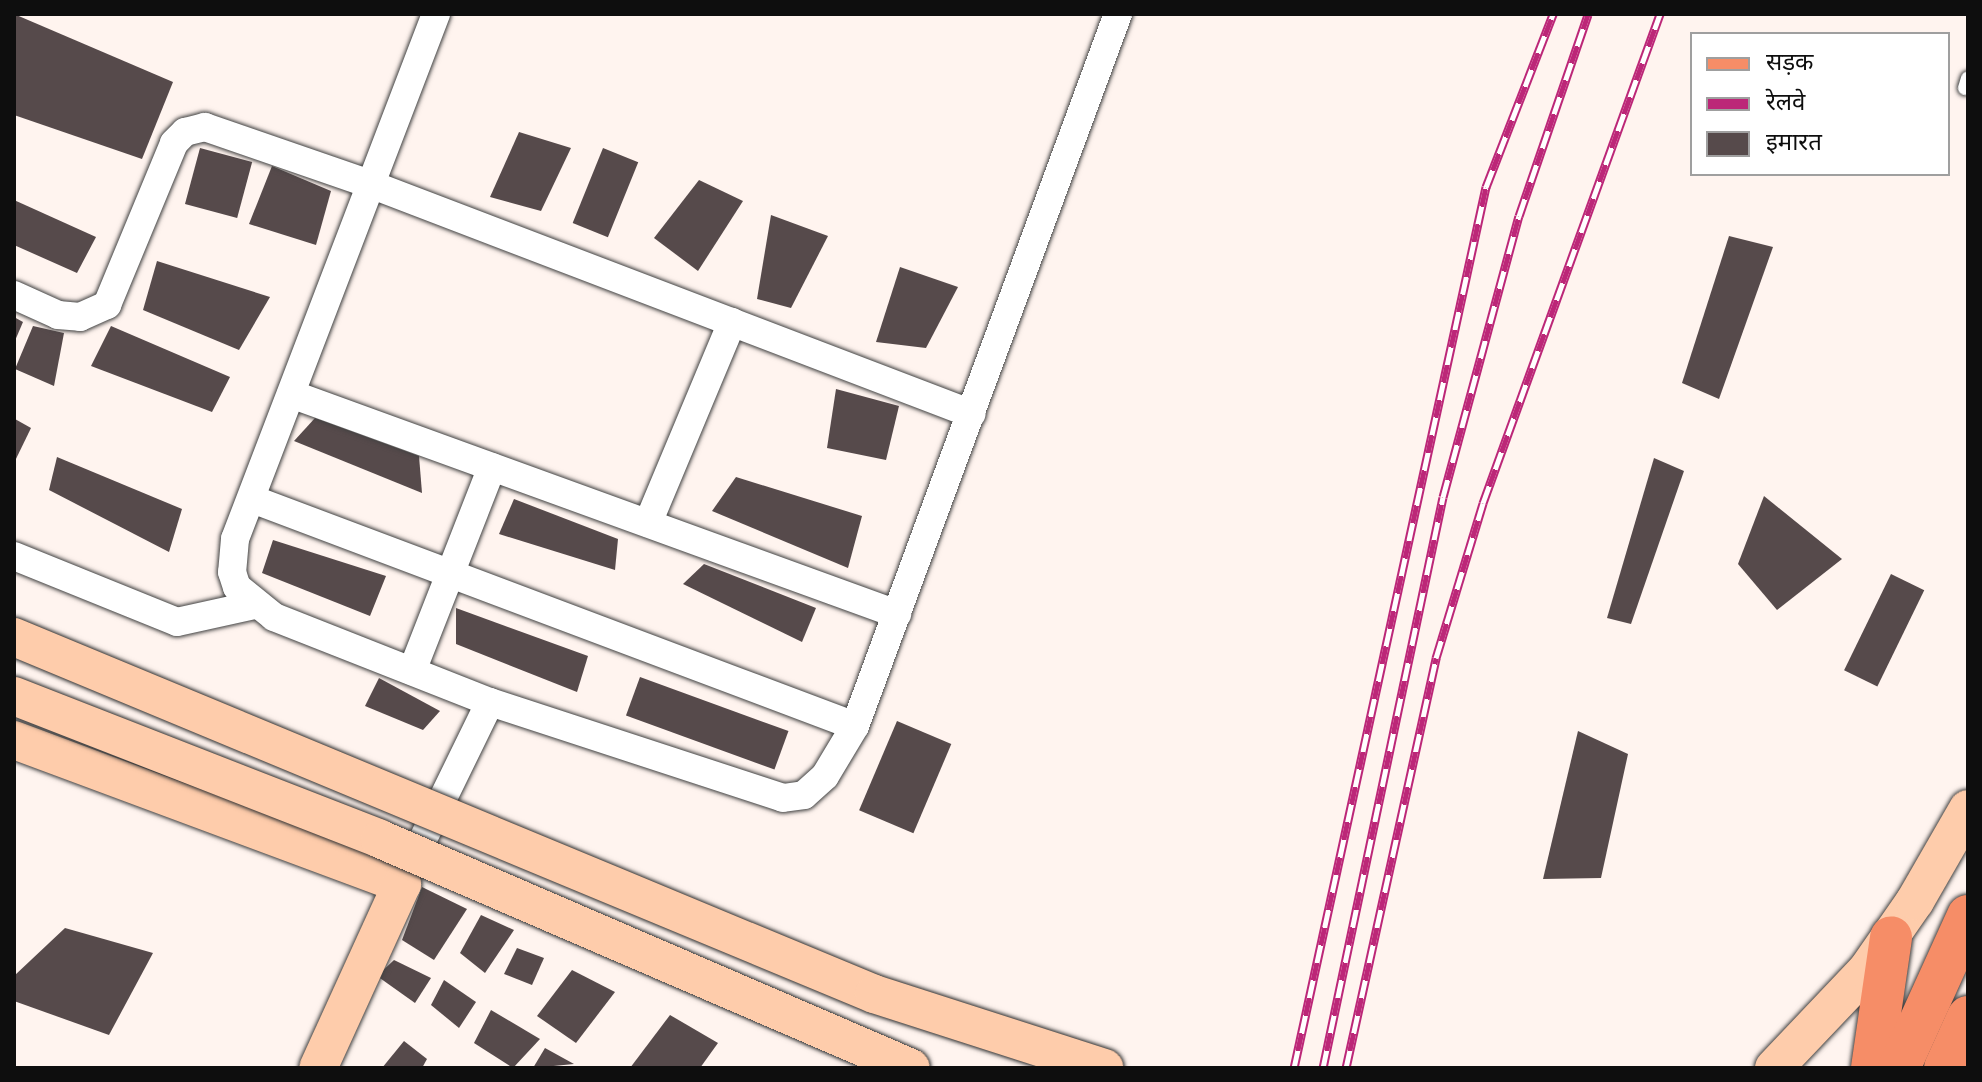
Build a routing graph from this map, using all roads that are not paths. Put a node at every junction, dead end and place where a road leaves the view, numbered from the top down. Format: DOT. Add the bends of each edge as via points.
graph roads {
  1 [pos="436,14"];
  2 [pos="1118,14"];
  3 [pos="370,184"];
  4 [pos="14,295"];
  5 [pos="732,322"];
  6 [pos="291,394"];
  7 [pos="972,414"];
  8 [pos="492,467"];
  9 [pos="252,499"];
  10 [pos="648,523"];
  11 [pos="14,556"];
  12 [pos="449,574"];
  13 [pos="254,605"];
  14 [pos="897,614"];
  15 [pos="14,637"];
  16 [pos="412,671"];
  17 [pos="14,696"];
  18 [pos="490,702"];
  19 [pos="855,726"];
  20 [pos="14,740"];
  21 [pos="1968,809"];
  22 [pos="402,884"];
  23 [pos="1968,916"];
  24 [pos="1891,937"];
  25 [pos="1968,1017"];
  26 [pos="318,1068"];
  27 [pos="911,1068"];
  28 [pos="1104,1068"];
  29 [pos="1774,1068"];
  30 [pos="1872,1068"];
  31 [pos="1899,1068"];
  32 [pos="1945,1068"];
  1 -- 3 [label="street"];
  2 -- 7 [label="street"];
  3 -- 4 [label="street" via="226,131 195,128 169,154 107,305 80,317 58,315"];
  3 -- 5 [label="street"];
  3 -- 6 [label="street"];
  5 -- 7 [label="street"];
  5 -- 10 [label="street"];
  6 -- 8 [label="street"];
  6 -- 9 [label="street"];
  7 -- 14 [label="street"];
  8 -- 10 [label="street"];
  8 -- 12 [label="street"];
  9 -- 12 [label="street"];
  9 -- 13 [label="street" via="235,539 232,562 237,587"];
  10 -- 14 [label="street"];
  11 -- 13 [label="street" via="177,622"];
  12 -- 16 [label="street"];
  12 -- 19 [label="street"];
  13 -- 16 [label="street"];
  14 -- 19 [label="street"];
  15 -- 28 [label="main road, bridge" via="874,994"];
  16 -- 18 [label="street"];
  17 -- 27 [label="main road, bridge" via="380,839"];
  18 -- 19 [label="street" via="783,798 804,795 825,776"];
  18 -- 22 [label="street"];
  20 -- 22 [label="main road"];
  21 -- 24 [label="main road"];
  22 -- 26 [label="main road"];
  23 -- 31 [label="main road"];
  24 -- 29 [label="main road" via="1840,1002"];
  24 -- 30 [label="main road"];
  25 -- 32 [label="main road"];
}
